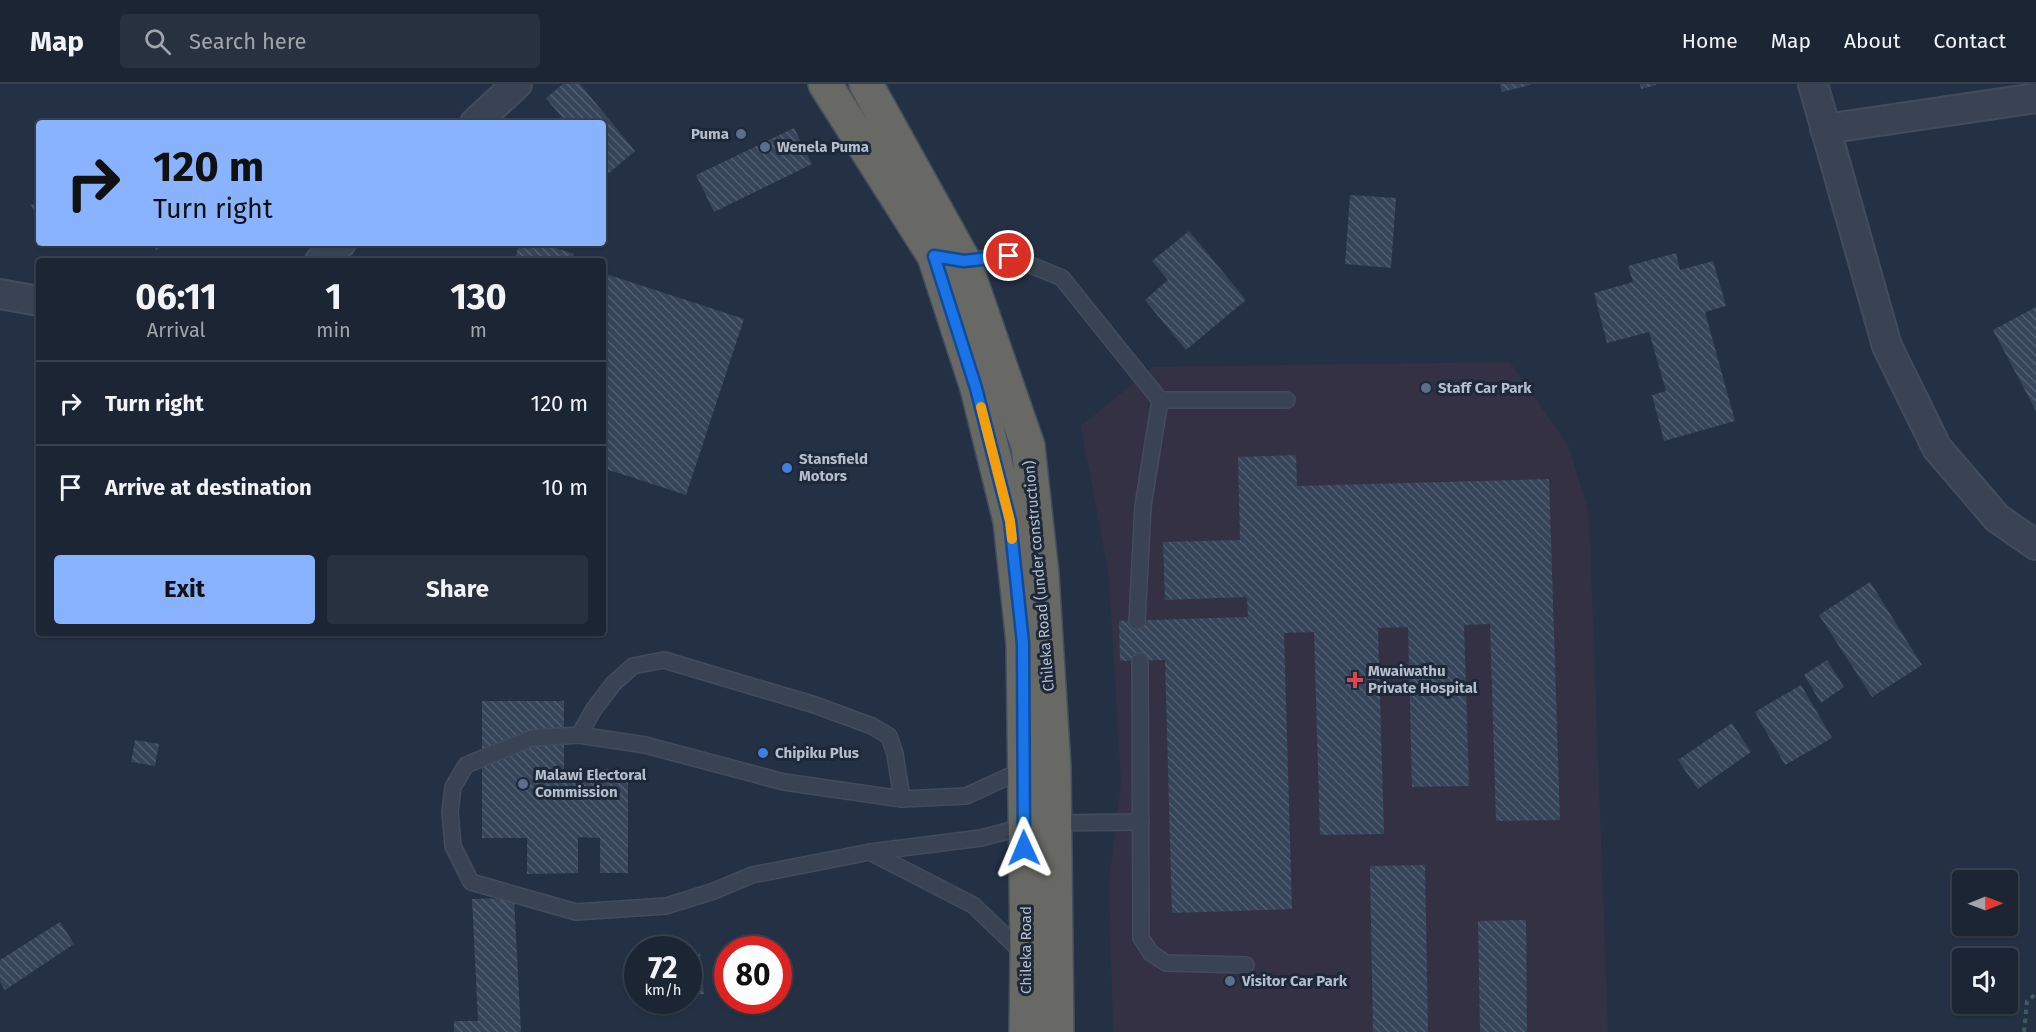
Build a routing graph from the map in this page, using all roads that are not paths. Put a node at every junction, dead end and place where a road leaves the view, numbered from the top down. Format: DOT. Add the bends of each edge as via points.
graph roads {
  1 [pos="517,84"];
  2 [pos="825,84"];
  3 [pos="866,84"];
  4 [pos="1813,84"];
  5 [pos="2036,98"];
  6 [pos="478,120"];
  7 [pos="1825,129"];
  8 [pos="338,246"];
  9 [pos="324,258"];
  10 [pos="949,259"];
  11 [pos="0,294"];
  12 [pos="36,300"];
  13 [pos="1160,400"];
  14 [pos="1287,400"];
  15 [pos="2036,545"];
  16 [pos="1137,621"];
  17 [pos="1140,661"];
  18 [pos="579,735"];
  19 [pos="1039,768"];
  20 [pos="902,798"];
  21 [pos="1141,822"];
  22 [pos="1039,824"];
  23 [pos="870,852"];
  24 [pos="1027,957"];
  25 [pos="1246,965"];
  26 [pos="1026,1032"];
  27 [pos="1057,1032"];
  1 -- 6 [label="street"];
  2 -- 10 [label="highway, Chileka Road"];
  3 -- 10 [label="highway"];
  4 -- 7 [label="street"];
  5 -- 7 [label="street"];
  7 -- 15 [label="street" via="1887,346 1937,448 1997,518"];
  8 -- 9 [label="street"];
  10 -- 13 [label="lane" via="1009,256 1062,278"];
  10 -- 19 [label="highway, Chileka Road" via="1010,521"];
  11 -- 12 [label="street"];
  13 -- 14 [label="lane"];
  13 -- 16 [label="lane" via="1143,506"];
  17 -- 21 [label="lane"];
  18 -- 20 [label="lane" via="645,745 784,782"];
  18 -- 20 [label="lane" via="594,709 633,666 664,660 872,726 889,736"];
  18 -- 23 [label="lane" via="532,738 466,765 453,787 450,812 453,846 471,882 576,912 619,910 666,906 752,875"];
  19 -- 20 [label="lane" via="966,796"];
  19 -- 22 [label="highway, Chileka Road"];
  21 -- 22 [label="lane"];
  21 -- 25 [label="lane" via="1141,938 1151,953 1166,963"];
  22 -- 23 [label="lane" via="981,838"];
  22 -- 24 [label="highway, Chileka Road"];
  22 -- 27 [label="highway"];
  23 -- 24 [label="lane" via="973,905"];
  24 -- 26 [label="highway, Chileka Road"];
}
